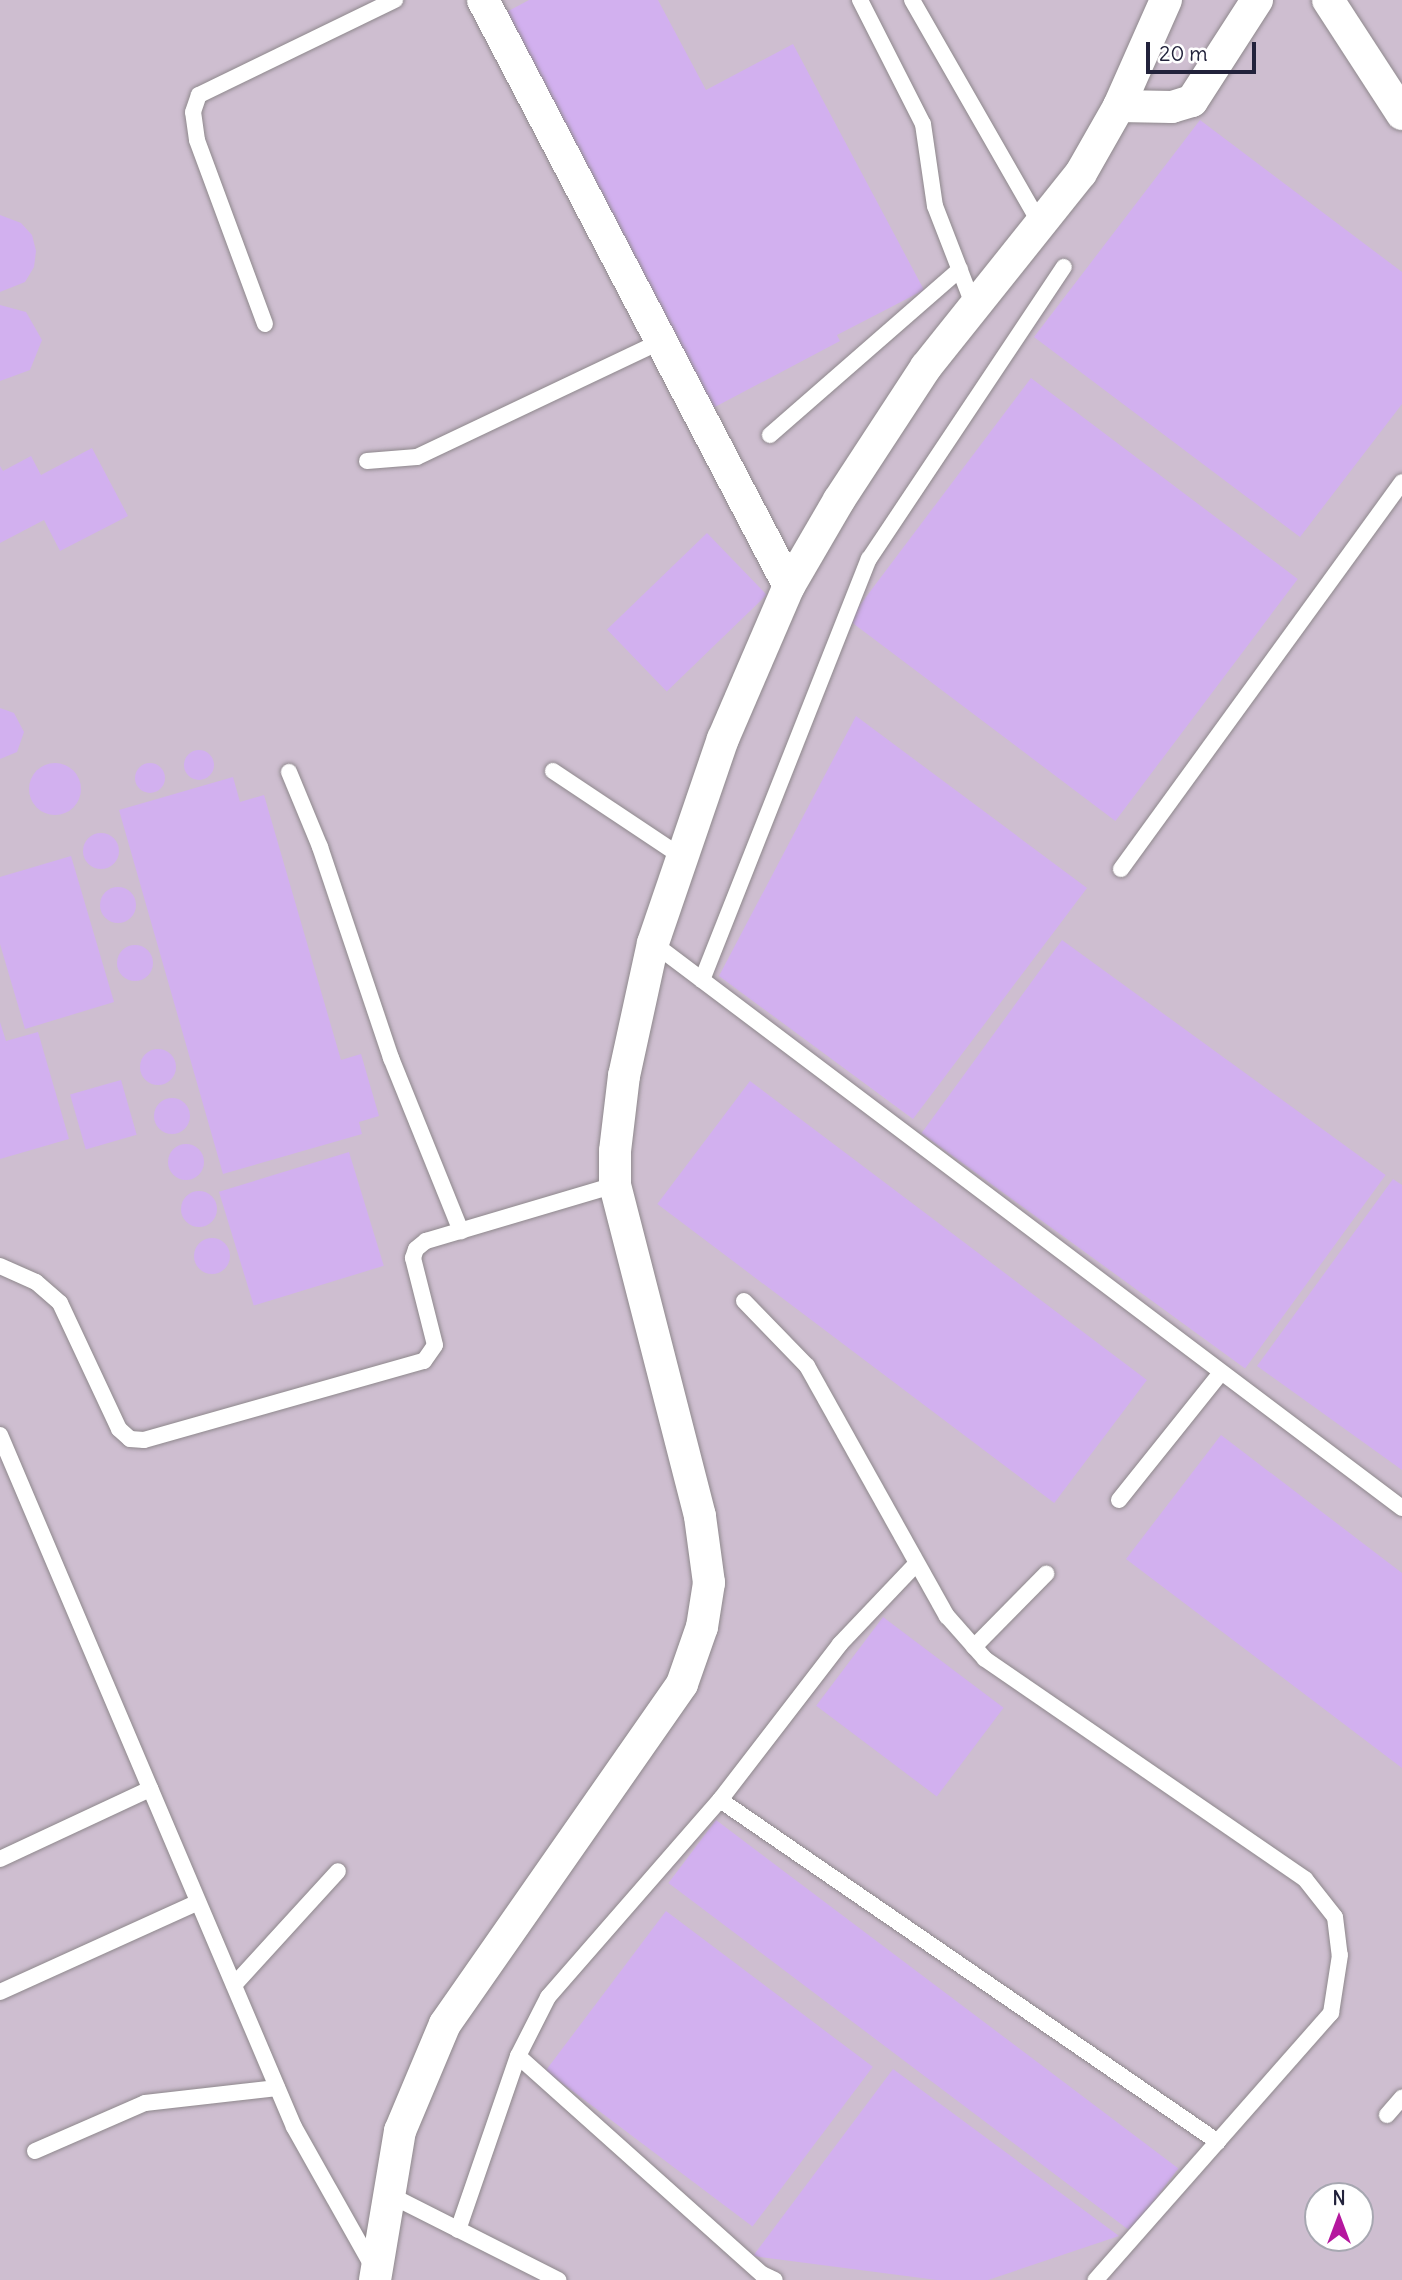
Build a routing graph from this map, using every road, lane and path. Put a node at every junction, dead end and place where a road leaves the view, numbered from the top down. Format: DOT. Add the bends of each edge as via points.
graph roads {
  1 [pos="395,0"];
  2 [pos="483,0"];
  3 [pos="860,0"];
  4 [pos="912,0"];
  5 [pos="1166,0"];
  6 [pos="1256,0"];
  7 [pos="1328,0"];
  8 [pos="1119,106"];
  9 [pos="1402,114"];
  10 [pos="1041,225"];
  11 [pos="1064,267"];
  12 [pos="960,269"];
  13 [pos="975,309"];
  14 [pos="265,324"];
  15 [pos="661,341"];
  16 [pos="770,435"];
  17 [pos="367,461"];
  18 [pos="1402,482"];
  19 [pos="789,586"];
  20 [pos="553,771"];
  21 [pos="289,772"];
  22 [pos="682,857"];
  23 [pos="1121,869"];
  24 [pos="653,943"];
  25 [pos="702,980"];
  26 [pos="615,1185"];
  27 [pos="461,1231"];
  28 [pos="0,1266"];
  29 [pos="744,1301"];
  30 [pos="1220,1374"];
  31 [pos="0,1435"];
  32 [pos="1119,1500"];
  33 [pos="1402,1508"];
  34 [pos="916,1564"];
  35 [pos="1046,1574"];
  36 [pos="974,1647"];
  37 [pos="150,1789"];
  38 [pos="720,1800"];
  39 [pos="0,1859"];
  40 [pos="338,1871"];
  41 [pos="198,1902"];
  42 [pos="234,1985"];
  43 [pos="0,1992"];
  44 [pos="518,2056"];
  45 [pos="277,2088"];
  46 [pos="1402,2098"];
  47 [pos="1387,2115"];
  48 [pos="1218,2142"];
  49 [pos="35,2151"];
  50 [pos="388,2194"];
  51 [pos="458,2230"];
  52 [pos="376,2276"];
  53 [pos="765,2278"];
  54 [pos="558,2280"];
  55 [pos="1096,2280"];
  1 -- 14 [label="lane" via="200,95 193,112 197,140"];
  2 -- 15 [label="street"];
  3 -- 12 [label="lane" via="923,124 935,206"];
  4 -- 10 [label="lane"];
  5 -- 8 [label="street"];
  6 -- 8 [label="street" via="1192,102 1172,107"];
  7 -- 9 [label="street"];
  8 -- 10 [label="street" via="1081,173"];
  10 -- 13 [label="street"];
  11 -- 25 [label="lane" via="869,559"];
  12 -- 13 [label="lane"];
  12 -- 16 [label="lane"];
  13 -- 19 [label="street" via="926,367"];
  15 -- 17 [label="lane" via="417,457"];
  15 -- 19 [label="street"];
  18 -- 23 [label="lane"];
  19 -- 22 [label="street" via="723,739"];
  20 -- 22 [label="lane"];
  21 -- 27 [label="lane" via="320,847 391,1058"];
  22 -- 24 [label="street"];
  24 -- 25 [label="lane"];
  24 -- 26 [label="street" via="624,1076"];
  25 -- 30 [label="lane"];
  26 -- 27 [label="lane"];
  26 -- 50 [label="street" via="700,1516 709,1583 702,1627 682,1684 444,2024 400,2131"];
  27 -- 28 [label="lane" via="426,1241 413,1258 435,1345 424,1361 144,1440 130,1438 119,1429 60,1303 36,1282"];
  29 -- 34 [label="lane" via="807,1366"];
  30 -- 32 [label="lane"];
  30 -- 33 [label="lane"];
  31 -- 37 [label="lane"];
  34 -- 36 [label="lane" via="947,1616"];
  34 -- 38 [label="lane" via="840,1644"];
  35 -- 36 [label="lane"];
  36 -- 48 [label="lane" via="1304,1879 1335,1917 1340,1955 1331,2013"];
  37 -- 39 [label="lane"];
  37 -- 41 [label="lane"];
  38 -- 44 [label="lane" via="548,1997"];
  38 -- 48 [label="lane"];
  40 -- 42 [label="lane"];
  41 -- 42 [label="lane"];
  41 -- 43 [label="lane"];
  42 -- 45 [label="lane"];
  44 -- 51 [label="lane"];
  44 -- 53 [label="lane"];
  45 -- 49 [label="lane" via="145,2103"];
  45 -- 52 [label="lane" via="293,2127"];
  46 -- 47 [label="lane"];
  48 -- 55 [label="lane"];
  50 -- 51 [label="lane"];
  50 -- 52 [label="street"];
  51 -- 54 [label="lane"];
}
